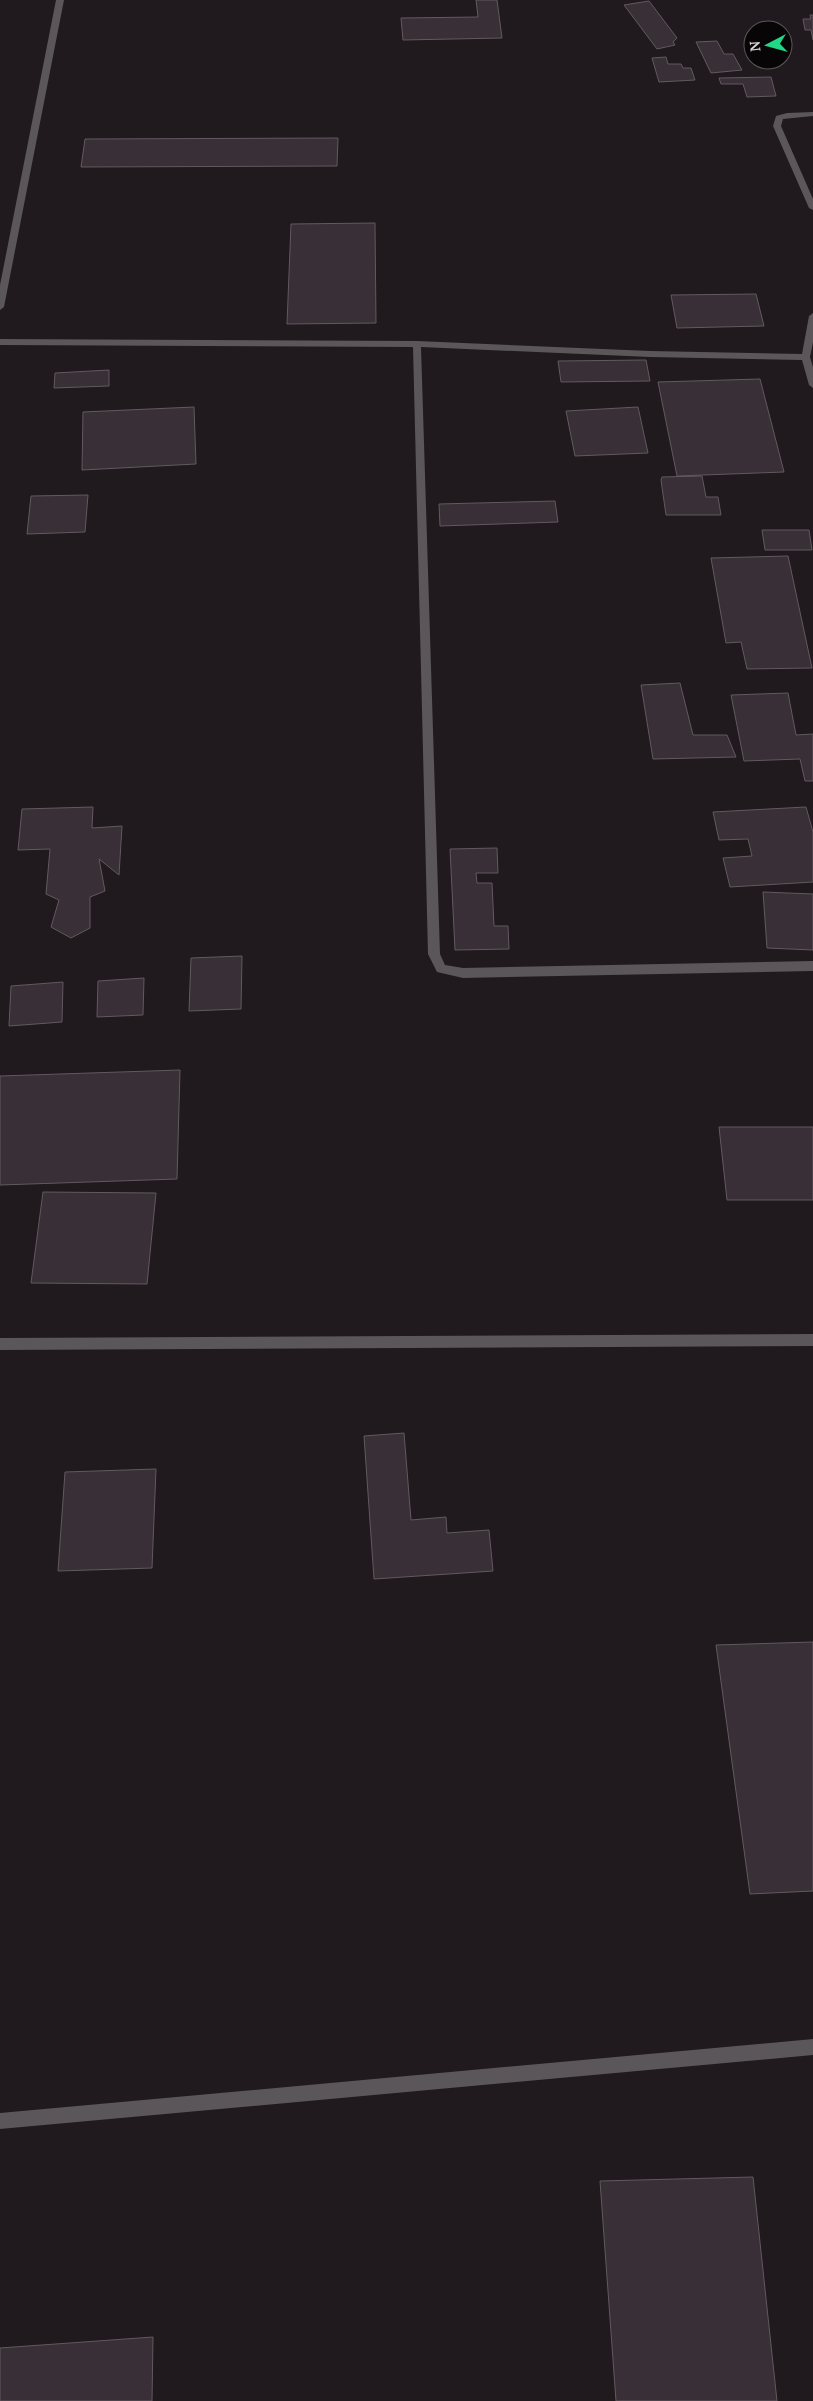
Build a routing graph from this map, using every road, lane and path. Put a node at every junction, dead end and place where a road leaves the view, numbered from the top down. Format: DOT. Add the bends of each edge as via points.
graph roads {
  1 [pos="60,0"];
  2 [pos="813,114"];
  3 [pos="813,208"];
  4 [pos="0,307"];
  5 [pos="813,316"];
  6 [pos="0,342"];
  7 [pos="417,344"];
  8 [pos="806,357"];
  9 [pos="813,385"];
  10 [pos="813,966"];
  11 [pos="813,1340"];
  12 [pos="0,1344"];
  13 [pos="813,2047"];
  14 [pos="0,2121"];
  1 -- 4 [label="street"];
  2 -- 3 [label="street" via="787,115 779,118 777,126"];
  5 -- 8 [label="street"];
  6 -- 7 [label="street"];
  7 -- 8 [label="street"];
  7 -- 10 [label="street" via="434,954 441,969 463,973"];
  8 -- 9 [label="street"];
  11 -- 12 [label="street"];
  13 -- 14 [label="street"];
}
